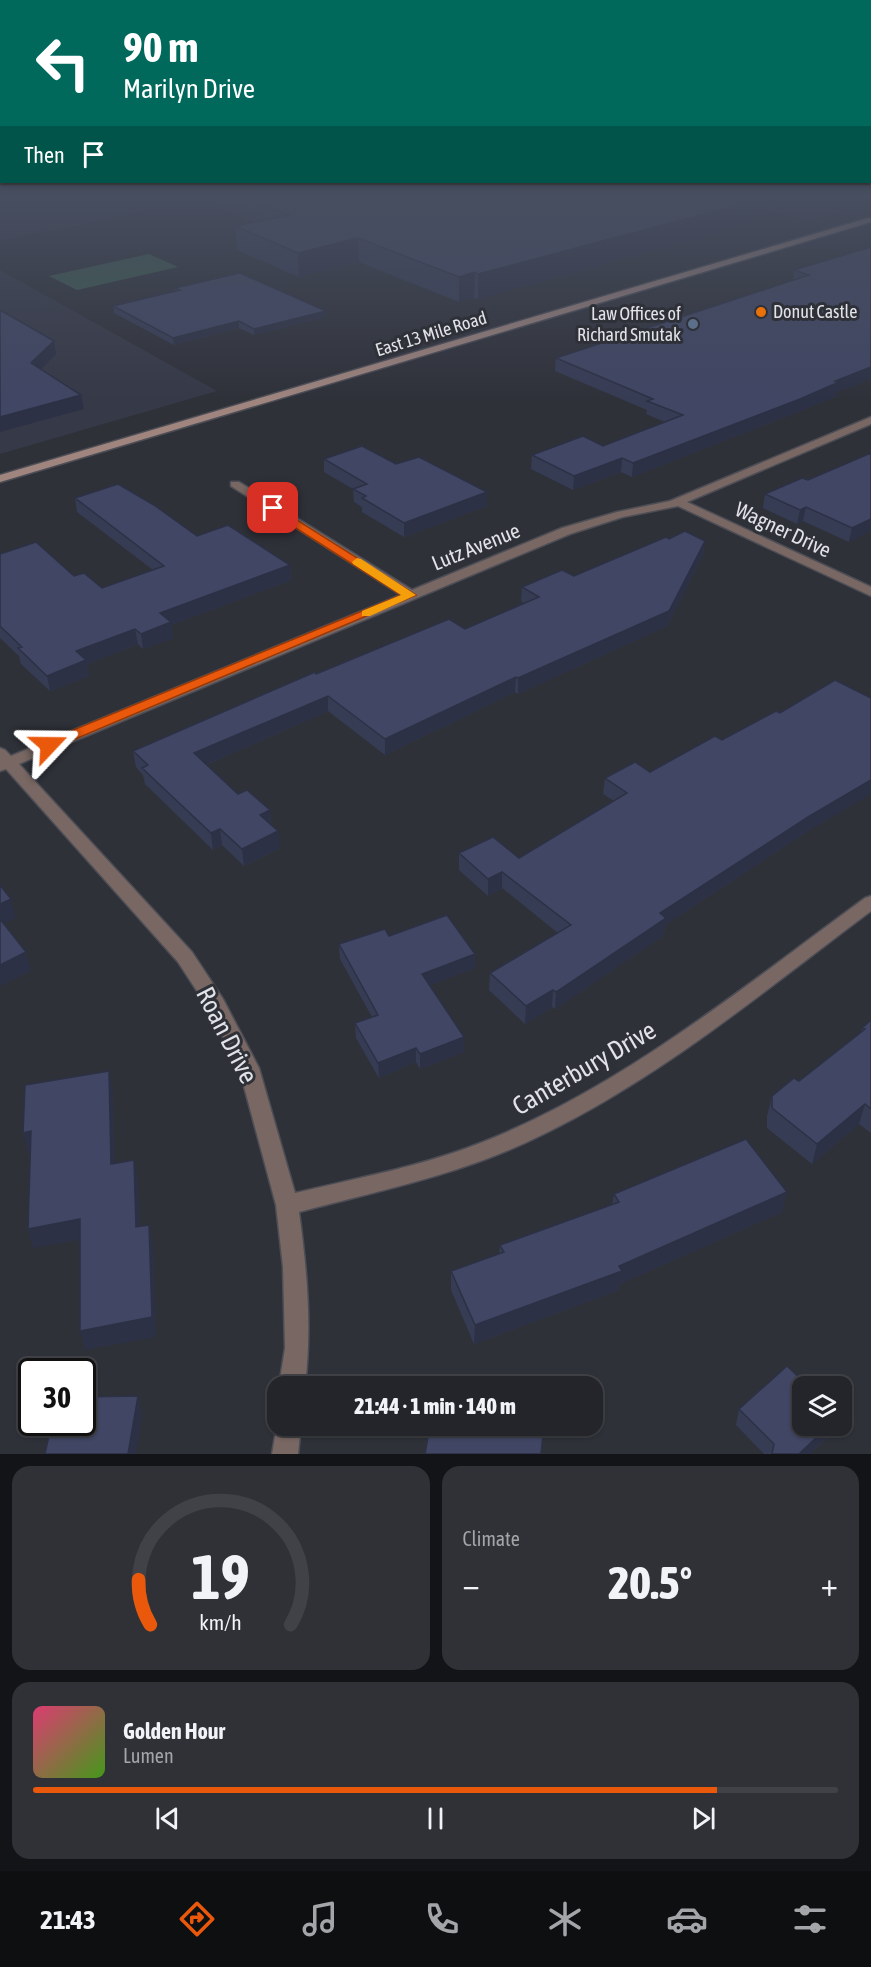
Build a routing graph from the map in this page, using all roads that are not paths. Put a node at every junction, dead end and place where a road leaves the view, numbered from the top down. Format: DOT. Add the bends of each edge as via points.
graph roads {
  1 [pos="717,266"];
  2 [pos="871,420"];
  3 [pos="0,479"];
  4 [pos="235,484"];
  5 [pos="678,502"];
  6 [pos="871,592"];
  7 [pos="410,595"];
  8 [pos="3,760"];
  9 [pos="871,902"];
  10 [pos="287,1205"];
  11 [pos="293,1376"];
  12 [pos="287,1436"];
  13 [pos="285,1454"];
  1 -- 3 [label="main road, East 13 Mile Road"];
  2 -- 5 [label="street, Lutz Avenue"];
  4 -- 7 [label="street"];
  5 -- 6 [label="street, Wagner Drive"];
  5 -- 7 [label="street, Lutz Avenue" via="583,525"];
  7 -- 8 [label="street, Lutz Avenue"];
  8 -- 10 [label="street, Roan Drive" via="184,957 216,1004 249,1068"];
  9 -- 10 [label="street, Canterbury Drive" via="686,1040 607,1092 516,1138 437,1167"];
  10 -- 11 [label="street, Roan Drive" via="295,1267 297,1348"];
  12 -- 13 [label="street"];
}
